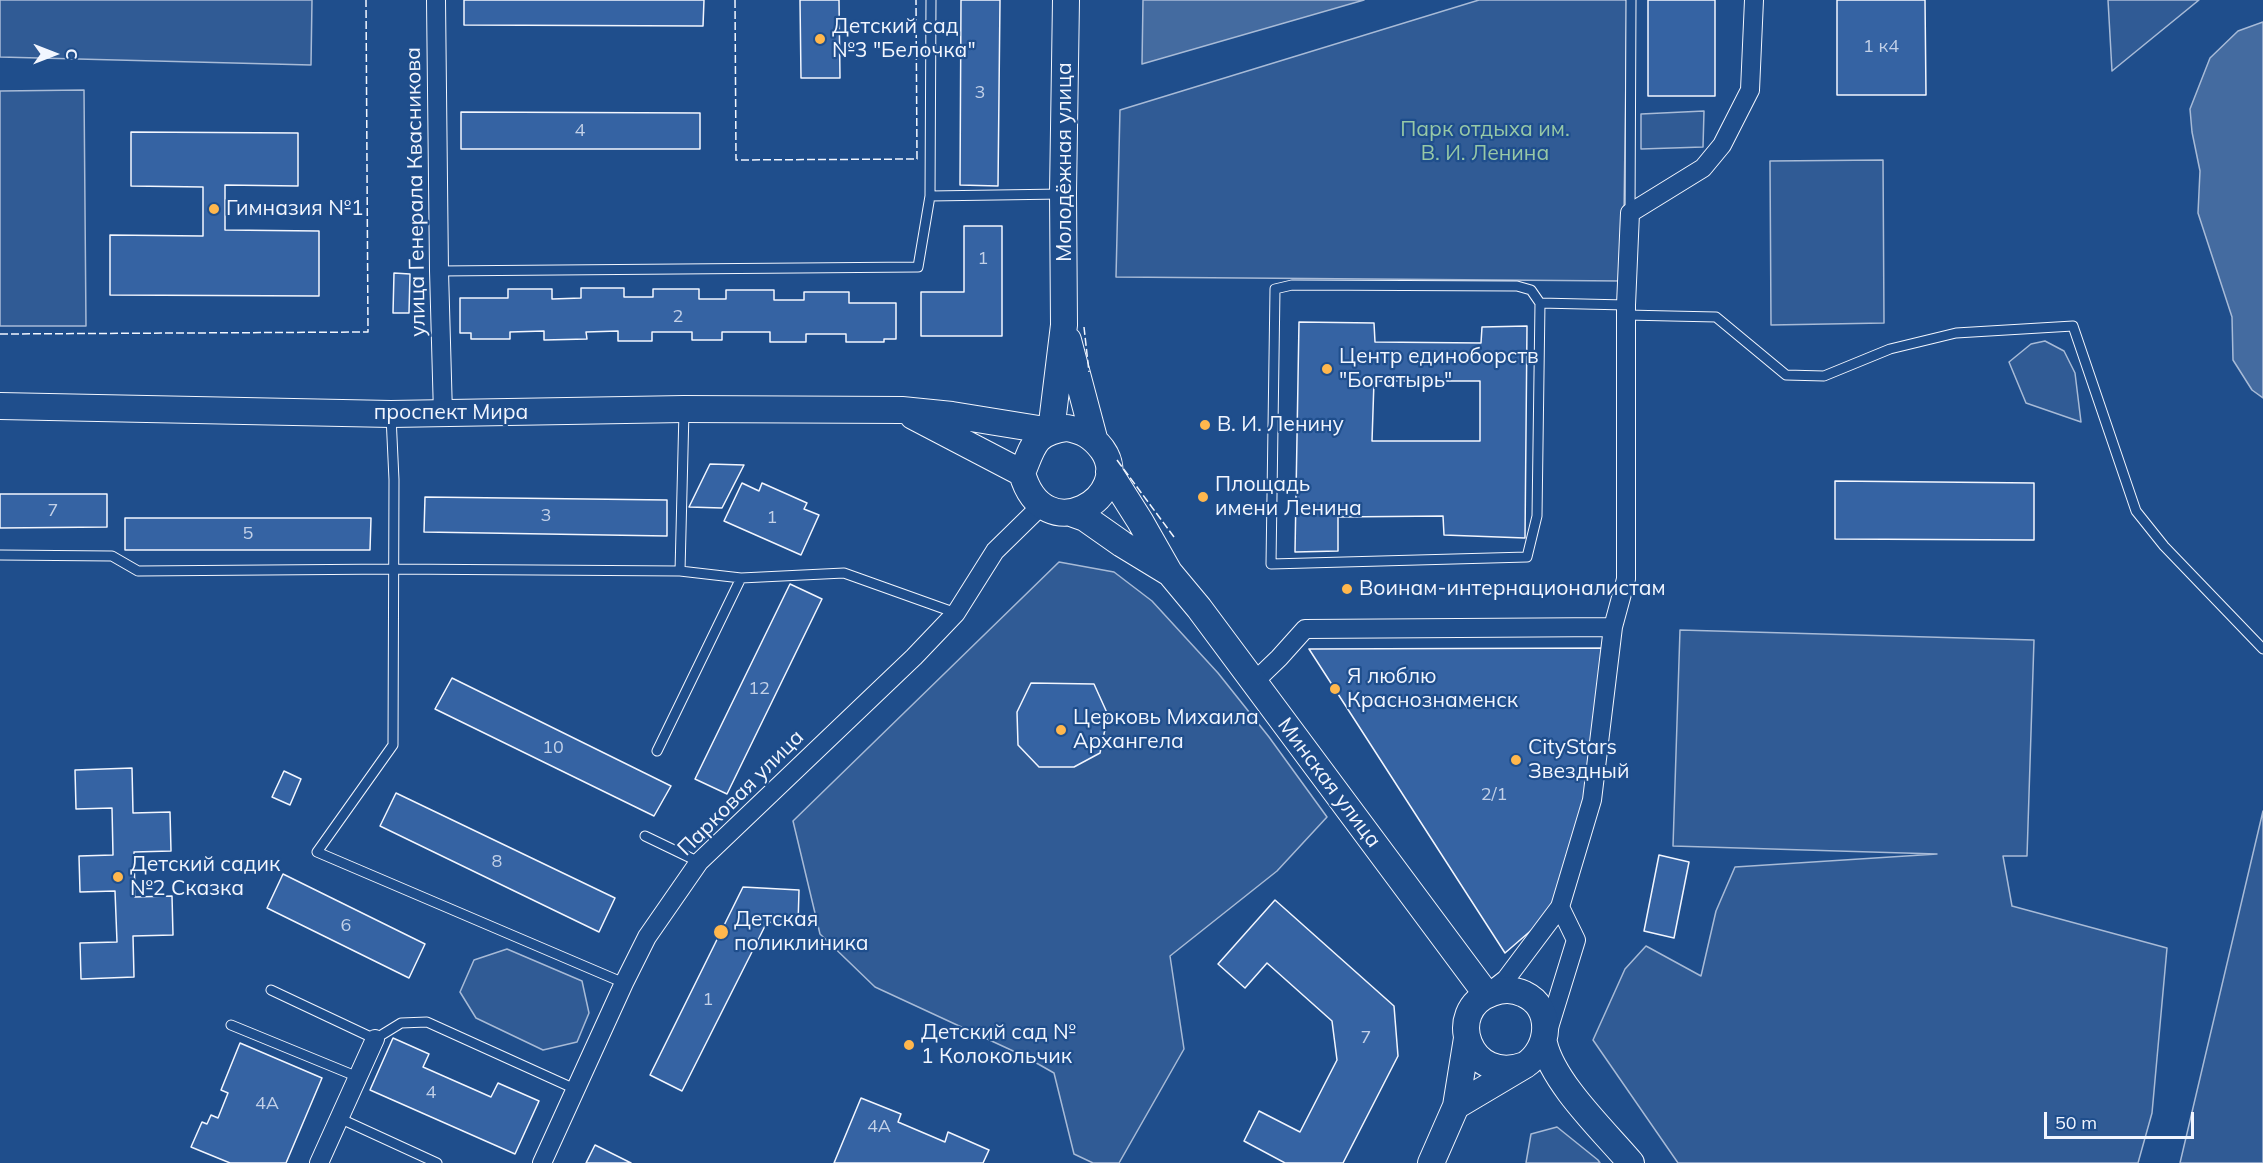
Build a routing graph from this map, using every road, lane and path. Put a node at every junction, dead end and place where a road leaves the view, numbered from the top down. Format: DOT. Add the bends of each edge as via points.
graph roads {
  1 [pos="436,0"];
  2 [pos="931,0"];
  3 [pos="1066,0"];
  4 [pos="1632,0"];
  5 [pos="1754,0"];
  6 [pos="1063,194"];
  7 [pos="930,196"];
  8 [pos="1630,213"];
  9 [pos="439,271"];
  10 [pos="1540,303"];
  11 [pos="1626,310"];
  12 [pos="1064,325"];
  13 [pos="0,406"];
  14 [pos="684,409"];
  15 [pos="902,410"];
  16 [pos="391,414"];
  17 [pos="443,414"];
  18 [pos="1051,430"];
  19 [pos="1094,438"];
  20 [pos="1109,472"];
  21 [pos="1022,473"];
  22 [pos="1042,505"];
  23 [pos="1071,513"];
  24 [pos="0,555"];
  25 [pos="394,569"];
  26 [pos="680,571"];
  27 [pos="1169,572"];
  28 [pos="741,578"];
  29 [pos="956,613"];
  30 [pos="1613,627"];
  31 [pos="2263,650"];
  32 [pos="1254,682"];
  33 [pos="657,751"];
  34 [pos="645,836"];
  35 [pos="699,862"];
  36 [pos="1560,907"];
  37 [pos="624,982"];
  38 [pos="271,990"];
  39 [pos="1487,995"];
  40 [pos="231,1025"];
  41 [pos="1467,1038"];
  42 [pos="375,1039"];
  43 [pos="1536,1052"];
  44 [pos="358,1077"];
  45 [pos="575,1089"];
  46 [pos="1456,1106"];
  47 [pos="339,1118"];
  48 [pos="319,1163"];
  49 [pos="437,1163"];
  50 [pos="542,1163"];
  51 [pos="1431,1163"];
  52 [pos="1631,1163"];
  1 -- 9 [label="street, улица Генерала Квасникова"];
  2 -- 7 [label="lane"];
  3 -- 6 [label="street, Молодёжная улица"];
  4 -- 8 [label="lane"];
  5 -- 8 [label="street" via="1750,90 1722,145 1703,168"];
  6 -- 7 [label="lane"];
  6 -- 12 [label="street, Молодёжная улица"];
  7 -- 9 [label="lane" via="918,267"];
  8 -- 11 [label="street"];
  9 -- 17 [label="street, улица Генерала Квасникова"];
  10 -- 10 [label="lane" via="1537,516 1527,557 1271,564 1275,289 1292,285 1517,286 1531,290"];
  10 -- 11 [label="lane"];
  11 -- 30 [label="street" via="1626,579"];
  11 -- 31 [label="lane" via="1716,318 1785,375 1824,376 1890,349 1956,333 2073,326 2136,511"];
  12 -- 18 [label="street, Молодёжная улица"];
  12 -- 19 [label="street, Молодёжная улица"];
  13 -- 16 [label="street, проспект Мира"];
  14 -- 15 [label="street, проспект Мира"];
  14 -- 17 [label="street, проспект Мира"];
  14 -- 26 [label="lane"];
  15 -- 18 [label="street, проспект Мира"];
  15 -- 21 [label="street, проспект Мира"];
  16 -- 17 [label="street, проспект Мира"];
  16 -- 25 [label="lane"];
  18 -- 19 [label="street" via="1081,430"];
  18 -- 21 [label="street" via="1035,441"];
  19 -- 20 [label="street" via="1105,453"];
  20 -- 23 [label="street" via="1101,495 1091,505"];
  20 -- 27 [label="street, Минская улица"];
  21 -- 22 [label="street" via="1033,498"];
  22 -- 23 [label="street"];
  22 -- 29 [label="street, Парковая улица" via="995,551"];
  23 -- 27 [label="street, Минская улица"];
  24 -- 25 [label="lane" via="112,556 138,571"];
  25 -- 26 [label="lane"];
  25 -- 37 [label="lane" via="393,745 317,852"];
  26 -- 28 [label="lane"];
  27 -- 32 [label="street, Минская улица"];
  28 -- 29 [label="lane" via="844,573"];
  28 -- 33 [label="lane"];
  29 -- 35 [label="street, Парковая улица"];
  30 -- 32 [label="street" via="1305,629"];
  30 -- 36 [label="street" via="1592,800"];
  32 -- 39 [label="street, Минская улица"];
  34 -- 35 [label="lane"];
  35 -- 37 [label="street, Парковая улица" via="647,937"];
  36 -- 39 [label="street" via="1506,979"];
  36 -- 43 [label="street" via="1576,940"];
  37 -- 45 [label="street, Парковая улица"];
  38 -- 42 [label="lane"];
  39 -- 41 [label="street" via="1470,1013"];
  39 -- 43 [label="street" via="1512,990 1530,998 1546,1025"];
  40 -- 44 [label="lane"];
  41 -- 43 [label="street" via="1485,1064 1504,1070"];
  41 -- 46 [label="street"];
  42 -- 44 [label="street"];
  42 -- 45 [label="lane" via="401,1023 427,1022"];
  43 -- 46 [label="street"];
  43 -- 52 [label="street" via="1544,1069 1570,1092"];
  44 -- 47 [label="street"];
  45 -- 50 [label="street, Парковая улица"];
  46 -- 51 [label="street"];
  47 -- 48 [label="street"];
  47 -- 49 [label="lane"];
}
